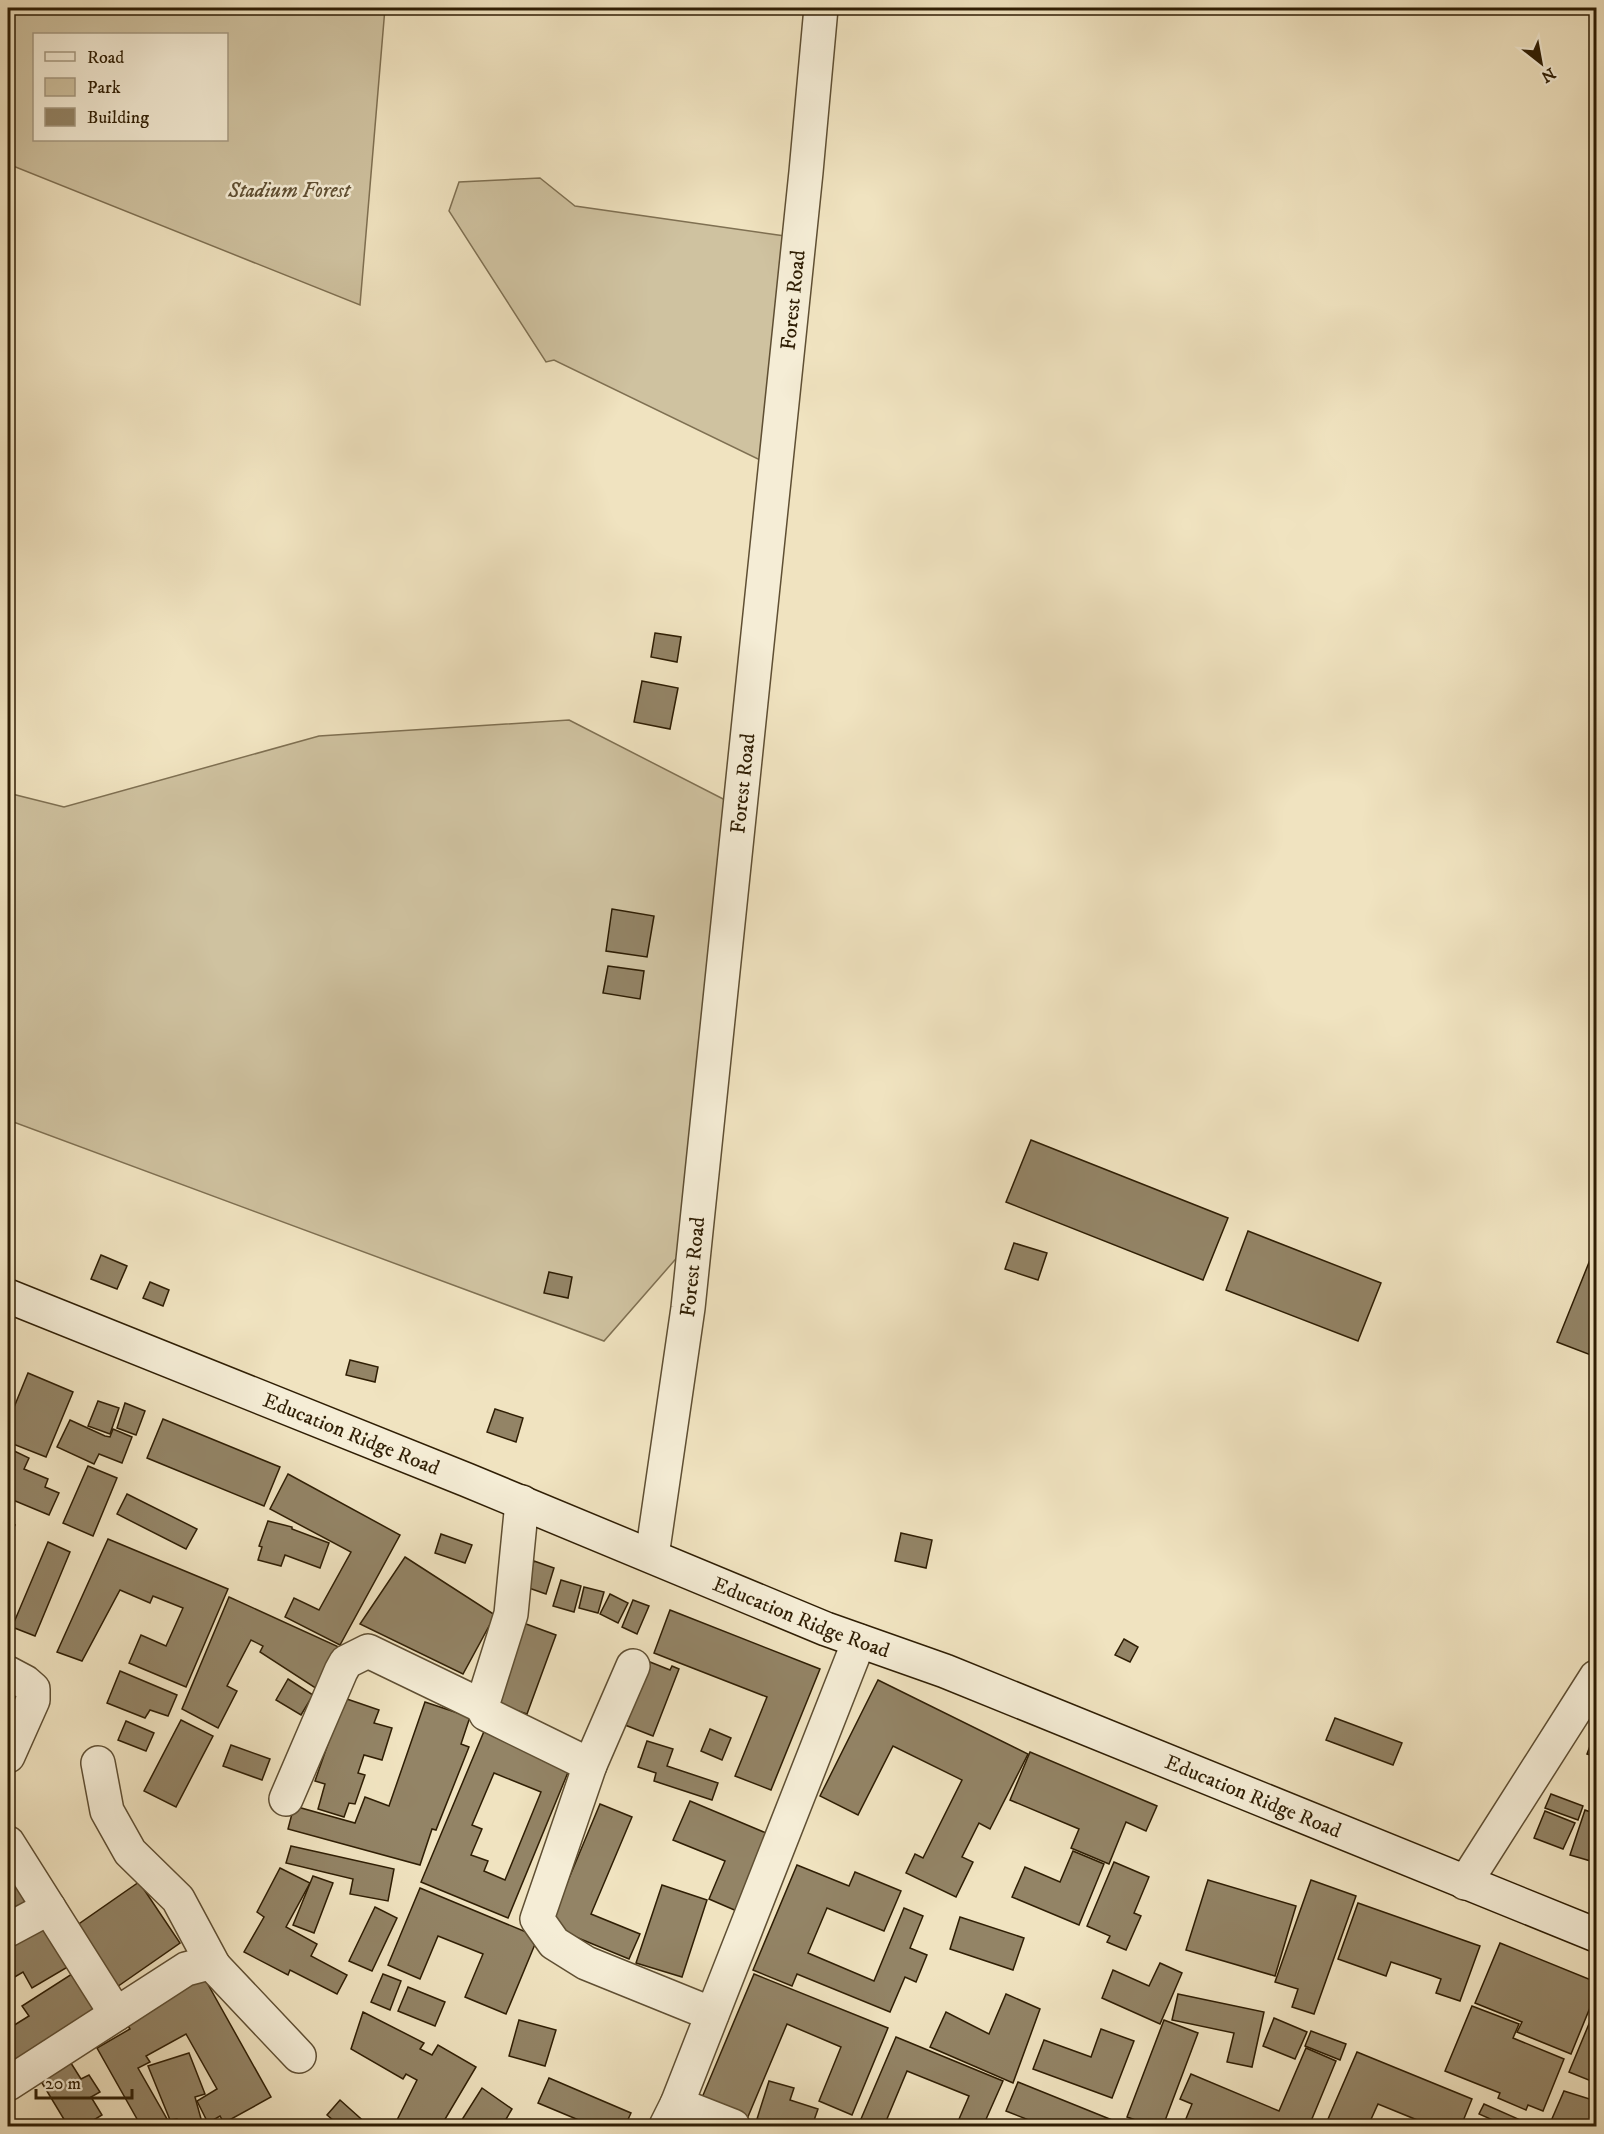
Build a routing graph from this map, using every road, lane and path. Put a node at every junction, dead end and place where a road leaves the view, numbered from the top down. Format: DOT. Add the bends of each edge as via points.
graph roads {
  1 [pos="821,8"];
  2 [pos="8,1296"];
  3 [pos="522,1502"];
  4 [pos="652,1556"];
  5 [pos="859,1641"];
  6 [pos="633,1666"];
  7 [pos="8,1673"];
  8 [pos="1596,1677"];
  9 [pos="482,1706"];
  10 [pos="8,1756"];
  11 [pos="98,1763"];
  12 [pos="590,1765"];
  13 [pos="286,1799"];
  14 [pos="8,1843"];
  15 [pos="1465,1883"];
  16 [pos="49,1908"];
  17 [pos="8,1930"];
  18 [pos="1596,1935"];
  19 [pos="214,1966"];
  20 [pos="116,2014"];
  21 [pos="712,2014"];
  22 [pos="299,2056"];
  23 [pos="8,2084"];
  24 [pos="671,2115"];
  25 [pos="733,2127"];
  1 -- 4 [label="street, Forest Road" via="689,1296"];
  2 -- 3 [label="street, Education Ridge Road"];
  3 -- 4 [label="street, Education Ridge Road"];
  3 -- 9 [label="street" via="511,1614"];
  4 -- 5 [label="street, Education Ridge Road"];
  5 -- 15 [label="street, Education Ridge Road" via="976,1683"];
  5 -- 21 [label="street"];
  6 -- 12 [label="street"];
  7 -- 10 [label="street" via="33,1689 33,1700"];
  8 -- 15 [label="street"];
  9 -- 12 [label="street" via="486,1714"];
  9 -- 13 [label="street" via="368,1651 346,1662 341,1671"];
  11 -- 19 [label="street" via="108,1811 130,1852 178,1899"];
  12 -- 21 [label="street" via="537,1919 554,1943 586,1963"];
  14 -- 16 [label="street"];
  15 -- 18 [label="street, Education Ridge Road"];
  16 -- 17 [label="street"];
  16 -- 20 [label="street"];
  19 -- 20 [label="street" via="186,1969"];
  19 -- 22 [label="street"];
  20 -- 23 [label="street"];
  21 -- 24 [label="street"];
  24 -- 25 [label="street"];
}
